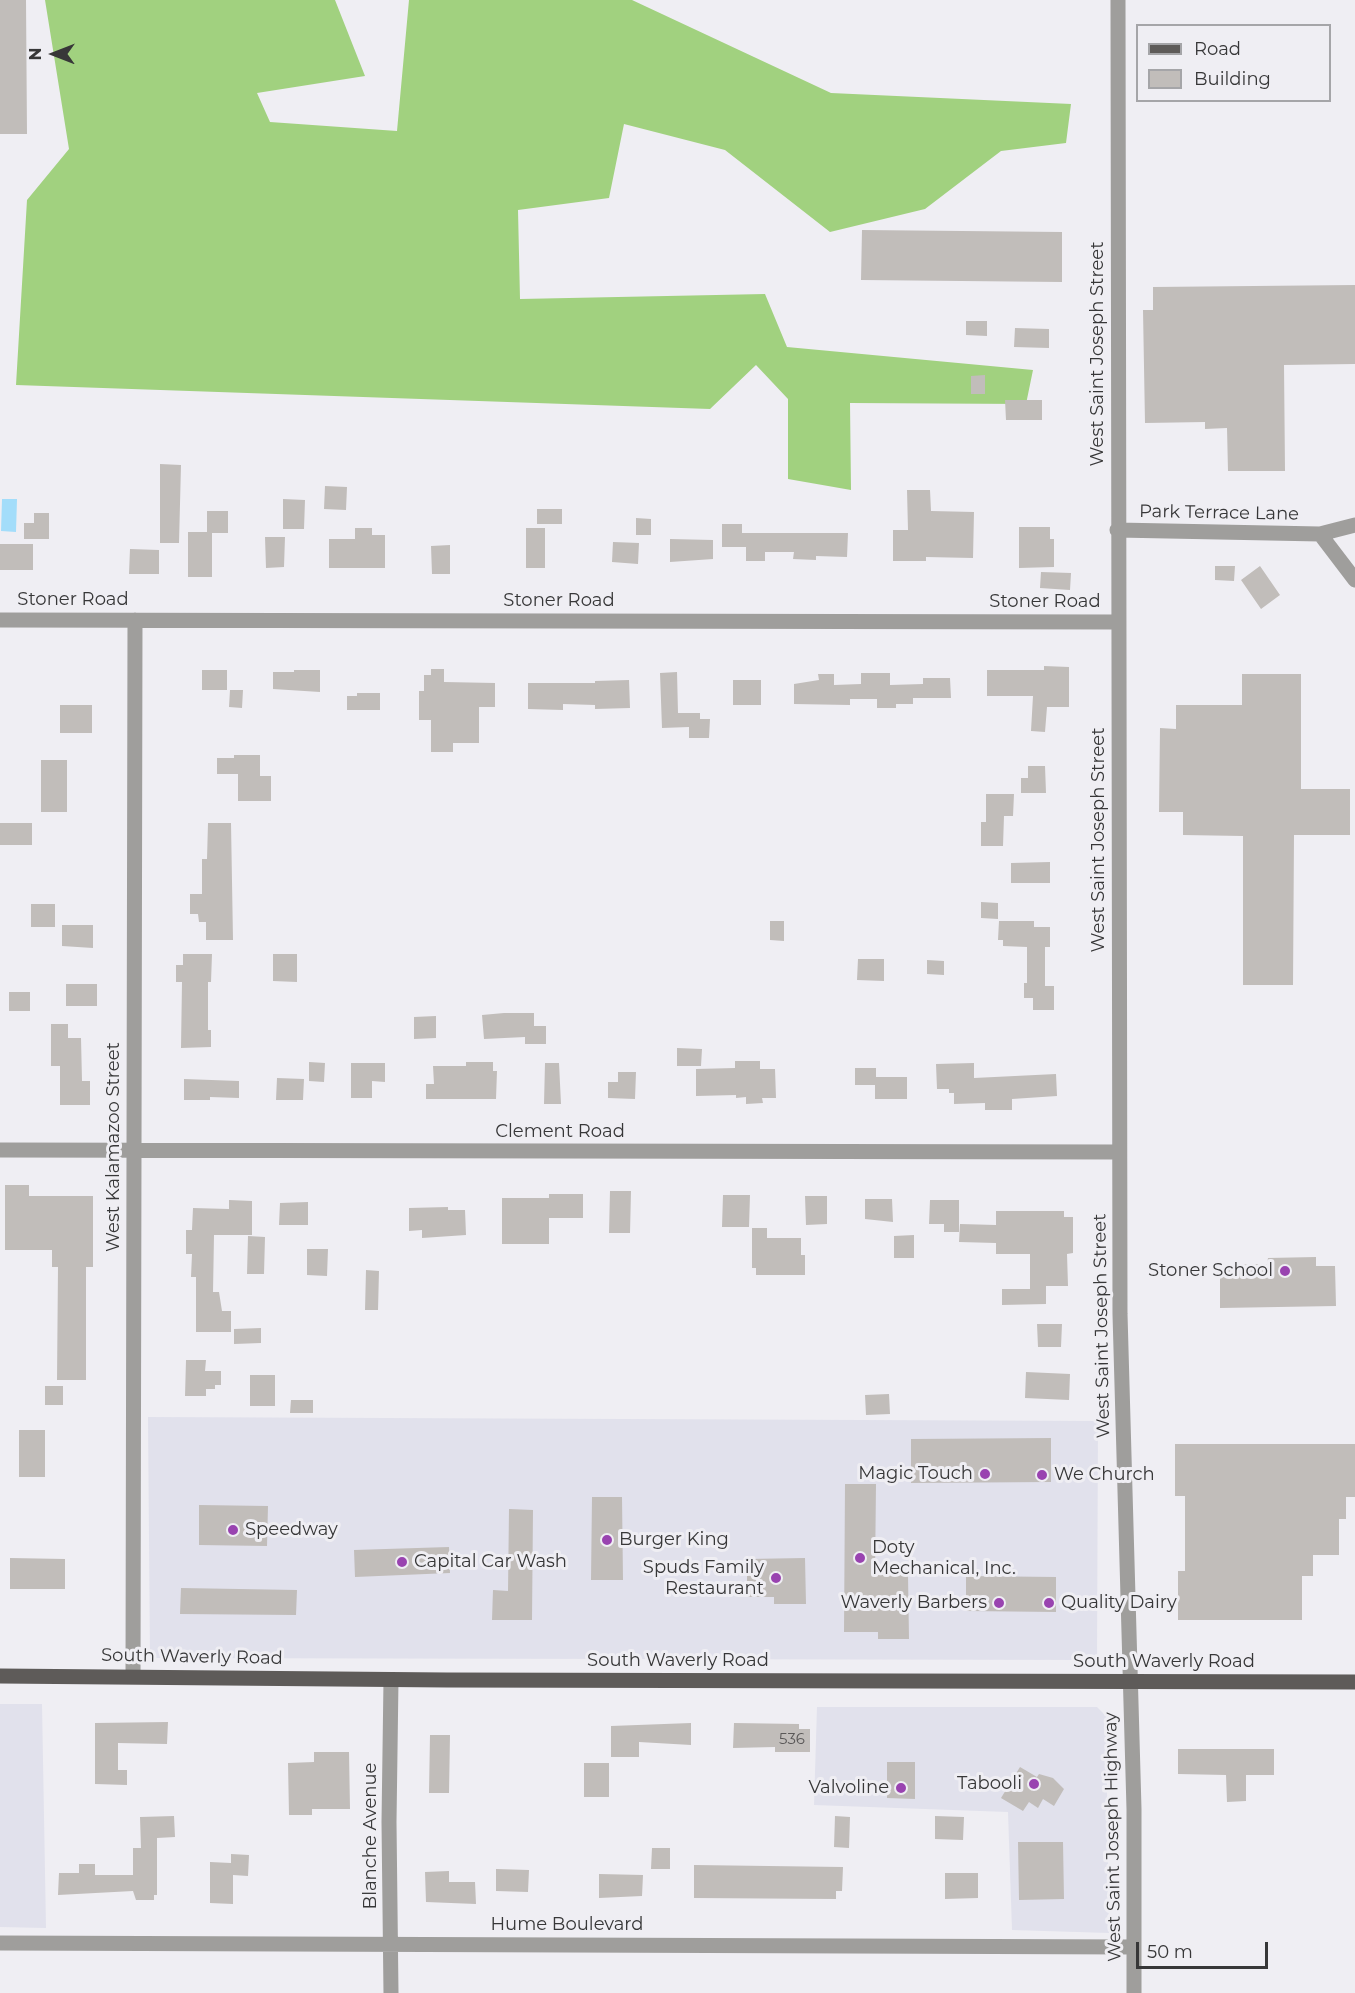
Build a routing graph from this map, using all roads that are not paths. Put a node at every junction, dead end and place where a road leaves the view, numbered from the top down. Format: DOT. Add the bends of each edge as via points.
graph roads {
  1 [pos="1118,0"];
  2 [pos="1355,525"];
  3 [pos="1117,530"];
  4 [pos="1320,534"];
  5 [pos="1355,580"];
  6 [pos="0,620"];
  7 [pos="135,620"];
  8 [pos="1118,622"];
  9 [pos="0,1150"];
  10 [pos="133,1150"];
  11 [pos="1119,1152"];
  12 [pos="133,1675"];
  13 [pos="0,1676"];
  14 [pos="391,1680"];
  15 [pos="1130,1680"];
  16 [pos="1355,1682"];
  17 [pos="0,1943"];
  18 [pos="391,1944"];
  19 [pos="1134,1947"];
  20 [pos="391,1993"];
  21 [pos="1134,1993"];
  1 -- 3 [label="street, West Saint Joseph Street"];
  2 -- 4 [label="street, Park Terrace Lane"];
  3 -- 4 [label="street, Park Terrace Lane"];
  3 -- 8 [label="street, West Saint Joseph Street"];
  4 -- 5 [label="street"];
  6 -- 7 [label="street, Stoner Road"];
  7 -- 8 [label="street, Stoner Road"];
  7 -- 10 [label="street, West Kalamazoo Street"];
  8 -- 11 [label="street, West Saint Joseph Street"];
  9 -- 10 [label="street, Clement Road"];
  10 -- 11 [label="street, Clement Road"];
  10 -- 12 [label="street, West Kalamazoo Street"];
  11 -- 15 [label="street, West Saint Joseph Street"];
  12 -- 13 [label="main road, South Waverly Road"];
  12 -- 14 [label="main road, South Waverly Road"];
  14 -- 15 [label="main road, South Waverly Road"];
  14 -- 18 [label="street, Blanche Avenue"];
  15 -- 16 [label="main road, South Waverly Road"];
  15 -- 19 [label="street, West Saint Joseph Highway"];
  17 -- 18 [label="street, Hume Boulevard"];
  18 -- 19 [label="street, Hume Boulevard"];
  18 -- 20 [label="street, Blanche Avenue"];
  19 -- 21 [label="street, West Saint Joseph Highway"];
}
